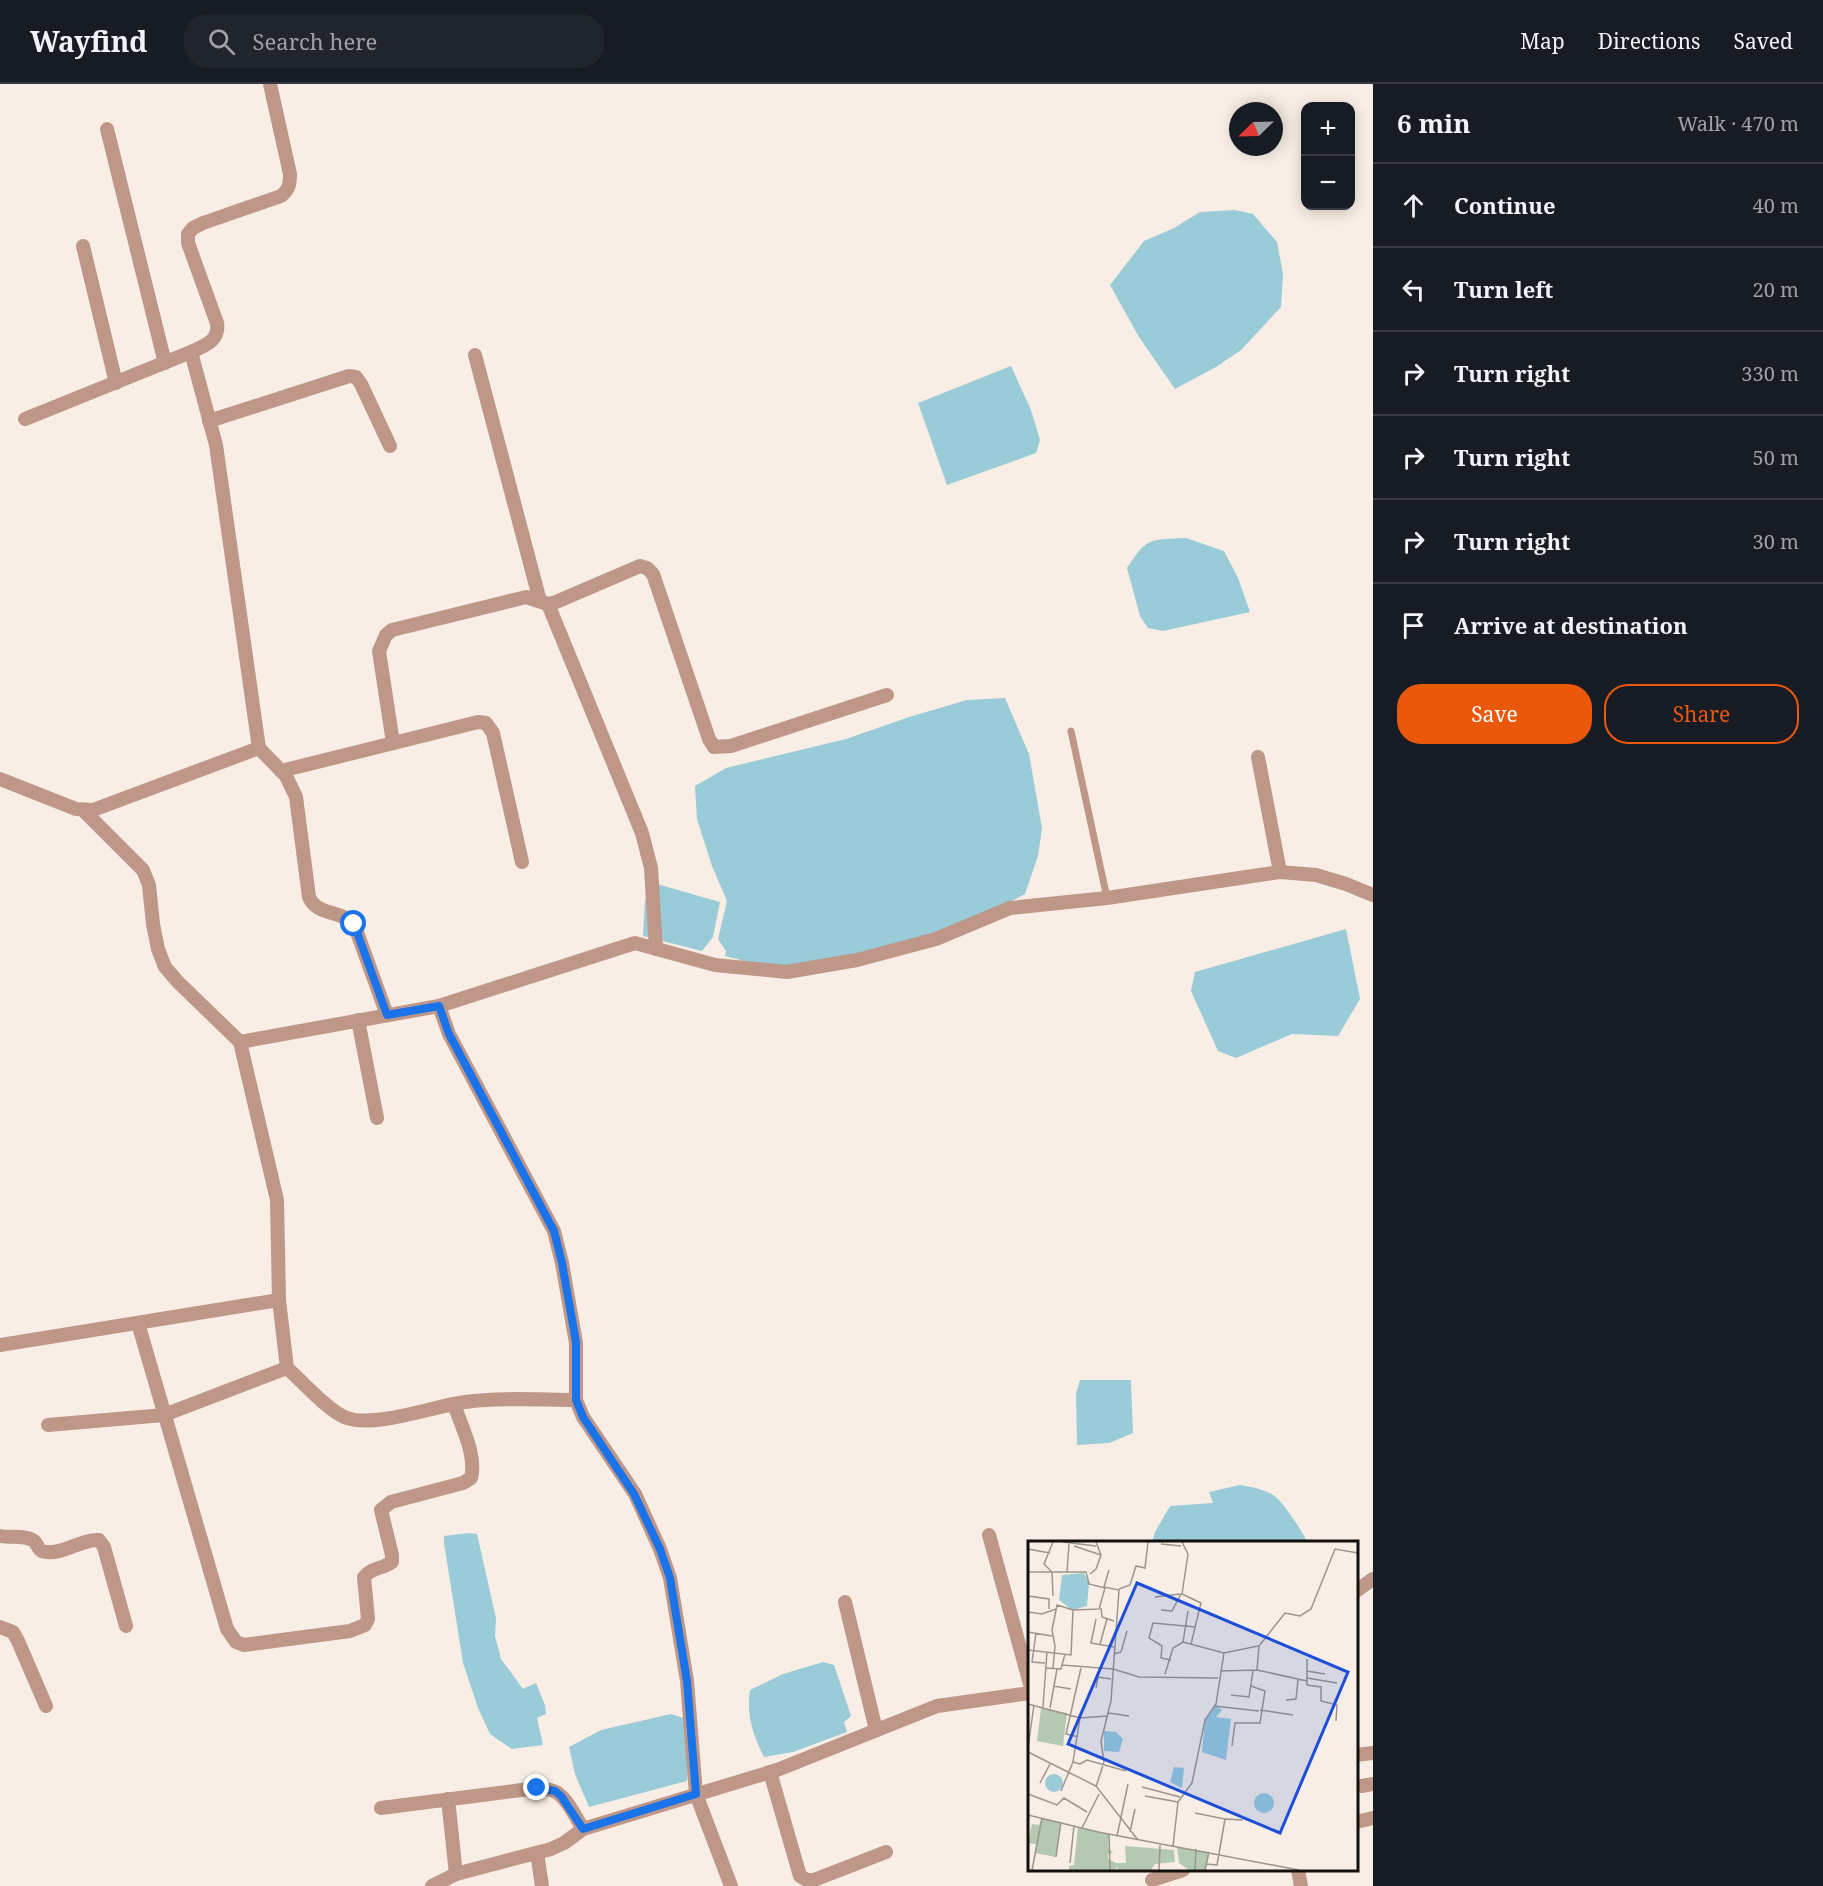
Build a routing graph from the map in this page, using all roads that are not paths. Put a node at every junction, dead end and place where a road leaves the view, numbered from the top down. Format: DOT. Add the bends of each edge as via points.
graph roads {
  1 [pos="270,84"];
  2 [pos="107,129"];
  3 [pos="83,246"];
  4 [pos="190,352"];
  5 [pos="476,355"];
  6 [pos="165,363"];
  7 [pos="116,383"];
  8 [pos="25,419"];
  9 [pos="209,421"];
  10 [pos="390,446"];
  11 [pos="544,602"];
  12 [pos="887,695"];
  13 [pos="1071,730"];
  14 [pos="393,743"];
  15 [pos="259,748"];
  16 [pos="1258,757"];
  17 [pos="281,771"];
  18 [pos="0,779"];
  19 [pos="84,810"];
  20 [pos="522,862"];
  21 [pos="1280,872"];
  22 [pos="1373,895"];
  23 [pos="1107,898"];
  24 [pos="656,949"];
  25 [pos="439,1006"];
  26 [pos="387,1015"];
  27 [pos="358,1020"];
  28 [pos="240,1042"];
  29 [pos="377,1118"];
  30 [pos="279,1300"];
  31 [pos="138,1323"];
  32 [pos="0,1345"];
  33 [pos="287,1368"];
  34 [pos="576,1400"];
  35 [pos="454,1404"];
  36 [pos="164,1415"];
  37 [pos="48,1425"];
  38 [pos="989,1535"];
  39 [pos="0,1536"];
  40 [pos="1373,1579"];
  41 [pos="1358,1590"];
  42 [pos="845,1602"];
  43 [pos="126,1626"];
  44 [pos="0,1627"];
  45 [pos="1028,1680"];
  46 [pos="1028,1693"];
  47 [pos="46,1706"];
  48 [pos="876,1730"];
  49 [pos="1373,1753"];
  50 [pos="1358,1755"];
  51 [pos="770,1772"];
  52 [pos="696,1794"];
  53 [pos="448,1799"];
  54 [pos="381,1808"];
  55 [pos="1373,1818"];
  56 [pos="1358,1821"];
  57 [pos="583,1829"];
  58 [pos="886,1852"];
  59 [pos="537,1853"];
  60 [pos="1176,1871"];
  61 [pos="1298,1871"];
  62 [pos="456,1874"];
  63 [pos="1150,1878"];
  64 [pos="432,1886"];
  65 [pos="543,1886"];
  66 [pos="731,1886"];
  67 [pos="1301,1886"];
  1 -- 4 [label="street" via="290,183 281,196 203,223 188,234 219,332 215,339"];
  2 -- 6 [label="street"];
  3 -- 7 [label="street"];
  4 -- 6 [label="street"];
  4 -- 9 [label="street"];
  5 -- 11 [label="street"];
  6 -- 7 [label="street"];
  7 -- 8 [label="street"];
  9 -- 10 [label="street" via="349,376 356,377 361,384"];
  9 -- 15 [label="street" via="218,457"];
  11 -- 12 [label="street" via="556,602 632,568 647,567 653,574 714,747 731,746"];
  11 -- 14 [label="street" via="526,597 392,630 386,635 379,651"];
  11 -- 24 [label="street" via="642,833 651,868"];
  13 -- 23 [label="lane"];
  14 -- 17 [label="street"];
  14 -- 20 [label="street" via="486,723"];
  15 -- 17 [label="street"];
  15 -- 19 [label="street" via="93,810"];
  16 -- 21 [label="street"];
  17 -- 26 [label="street" via="296,797 312,904 349,918 354,924"];
  18 -- 19 [label="street"];
  19 -- 28 [label="street" via="143,870 165,967"];
  21 -- 22 [label="street" via="1316,875"];
  21 -- 23 [label="street"];
  23 -- 24 [label="street" via="1010,908 936,939 857,960 787,972 715,965"];
  24 -- 25 [label="street" via="635,943"];
  25 -- 26 [label="street"];
  25 -- 34 [label="street" via="449,1034 554,1231 576,1342"];
  26 -- 27 [label="street"];
  27 -- 28 [label="street"];
  27 -- 29 [label="street"];
  28 -- 30 [label="street" via="277,1200"];
  30 -- 31 [label="street"];
  30 -- 33 [label="street"];
  31 -- 32 [label="street"];
  31 -- 36 [label="street"];
  33 -- 35 [label="street" via="334,1411 359,1421"];
  33 -- 36 [label="street"];
  34 -- 35 [label="street"];
  34 -- 52 [label="street" via="634,1494 670,1578 687,1681"];
  35 -- 36 [label="street" via="472,1459 471,1478 392,1502 381,1510 392,1562 364,1576 368,1619 365,1625 350,1631 244,1645 236,1642 227,1629"];
  36 -- 37 [label="street"];
  38 -- 45 [label="street"];
  39 -- 43 [label="street" via="34,1541 45,1553 99,1540"];
  40 -- 41 [label="street"];
  42 -- 48 [label="street"];
  44 -- 47 [label="street" via="13,1632"];
  46 -- 48 [label="street" via="937,1706"];
  48 -- 51 [label="street"];
  49 -- 50 [label="street"];
  51 -- 52 [label="street"];
  51 -- 58 [label="street" via="800,1876 807,1881"];
  52 -- 57 [label="street"];
  52 -- 66 [label="street"];
  53 -- 54 [label="street"];
  53 -- 57 [label="street" via="537,1788 555,1791"];
  53 -- 62 [label="street"];
  55 -- 56 [label="street"];
  57 -- 59 [label="street" via="564,1843"];
  59 -- 62 [label="street"];
  59 -- 65 [label="street"];
  60 -- 63 [label="street"];
  61 -- 67 [label="street"];
  62 -- 64 [label="street"];
}
